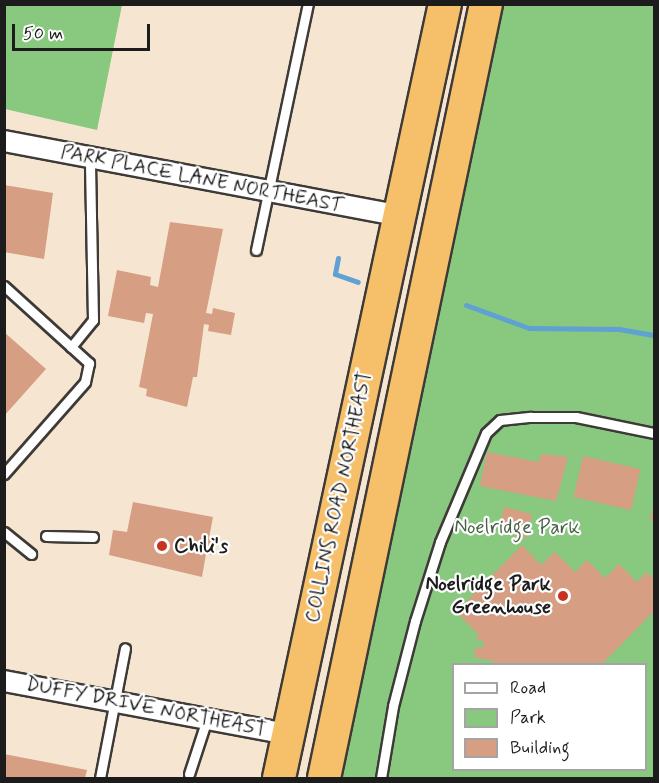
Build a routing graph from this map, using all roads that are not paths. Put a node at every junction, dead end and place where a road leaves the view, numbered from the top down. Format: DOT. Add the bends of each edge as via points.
graph roads {
  1 [pos="308,4"];
  2 [pos="445,4"];
  3 [pos="486,4"];
  4 [pos="4,141"];
  5 [pos="90,157"];
  6 [pos="268,191"];
  7 [pos="400,216"];
  8 [pos="256,250"];
  9 [pos="4,286"];
  10 [pos="71,347"];
  11 [pos="654,434"];
  12 [pos="4,474"];
  13 [pos="4,532"];
  14 [pos="46,536"];
  15 [pos="93,537"];
  16 [pos="374,541"];
  17 [pos="31,555"];
  18 [pos="125,648"];
  19 [pos="4,681"];
  20 [pos="115,702"];
  21 [pos="207,719"];
  22 [pos="287,734"];
  23 [pos="189,774"];
  24 [pos="100,778"];
  25 [pos="279,778"];
  26 [pos="324,778"];
  27 [pos="381,778"];
  1 -- 6 [label="lane"];
  2 -- 7 [label="highway, COLLINS ROAD NORTHEAST"];
  3 -- 16 [label="highway, COLLINS ROAD NORTHEAST"];
  4 -- 5 [label="street, PARK PLACE LANE NORTHEAST"];
  5 -- 6 [label="street, PARK PLACE LANE NORTHEAST"];
  5 -- 10 [label="lane" via="93,320"];
  6 -- 7 [label="street, PARK PLACE LANE NORTHEAST"];
  6 -- 8 [label="lane"];
  7 -- 16 [label="highway, COLLINS ROAD NORTHEAST" via="418,238 372,471"];
  7 -- 22 [label="highway, COLLINS ROAD NORTHEAST"];
  9 -- 10 [label="lane"];
  10 -- 12 [label="lane" via="89,363 85,382"];
  11 -- 27 [label="lane" via="576,417 531,417 500,420 486,434 440,542 415,621 393,706"];
  13 -- 17 [label="lane"];
  14 -- 15 [label="lane"];
  16 -- 26 [label="highway, COLLINS ROAD NORTHEAST"];
  18 -- 20 [label="lane"];
  19 -- 20 [label="street, DUFFY DRIVE NORTHEAST"];
  20 -- 21 [label="street, DUFFY DRIVE NORTHEAST"];
  20 -- 24 [label="lane"];
  21 -- 22 [label="street, DUFFY DRIVE NORTHEAST"];
  21 -- 23 [label="lane"];
  22 -- 25 [label="highway, COLLINS ROAD NORTHEAST"];
}
